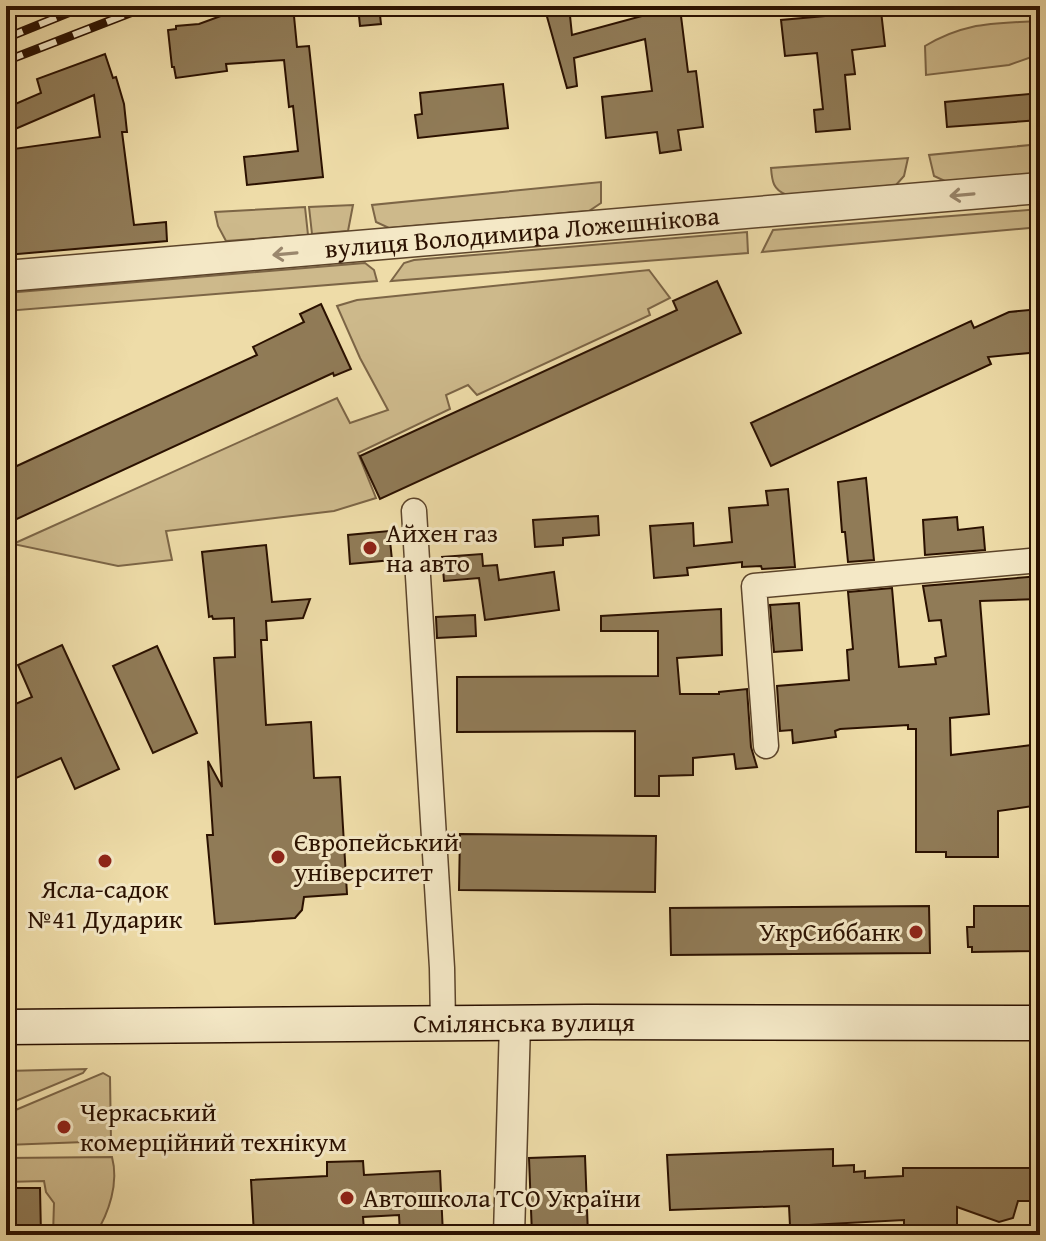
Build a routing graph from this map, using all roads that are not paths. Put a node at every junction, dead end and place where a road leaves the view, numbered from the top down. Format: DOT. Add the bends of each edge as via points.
graph roads {
  1 [pos="1040,188"];
  2 [pos="6,276"];
  3 [pos="414,511"];
  4 [pos="1040,560"];
  5 [pos="766,746"];
  6 [pos="443,1023"];
  7 [pos="515,1023"];
  8 [pos="1040,1023"];
  9 [pos="6,1027"];
  10 [pos="509,1235"];
  1 -- 2 [label="street, вулиця Володимира Ложешнікова, one-way"];
  3 -- 6 [label="street"];
  4 -- 5 [label="street" via="754,586"];
  6 -- 7 [label="main road, Смілянська вулиця"];
  6 -- 9 [label="main road, Смілянська вулиця"];
  7 -- 8 [label="main road, Смілянська вулиця"];
  7 -- 10 [label="street"];
}
